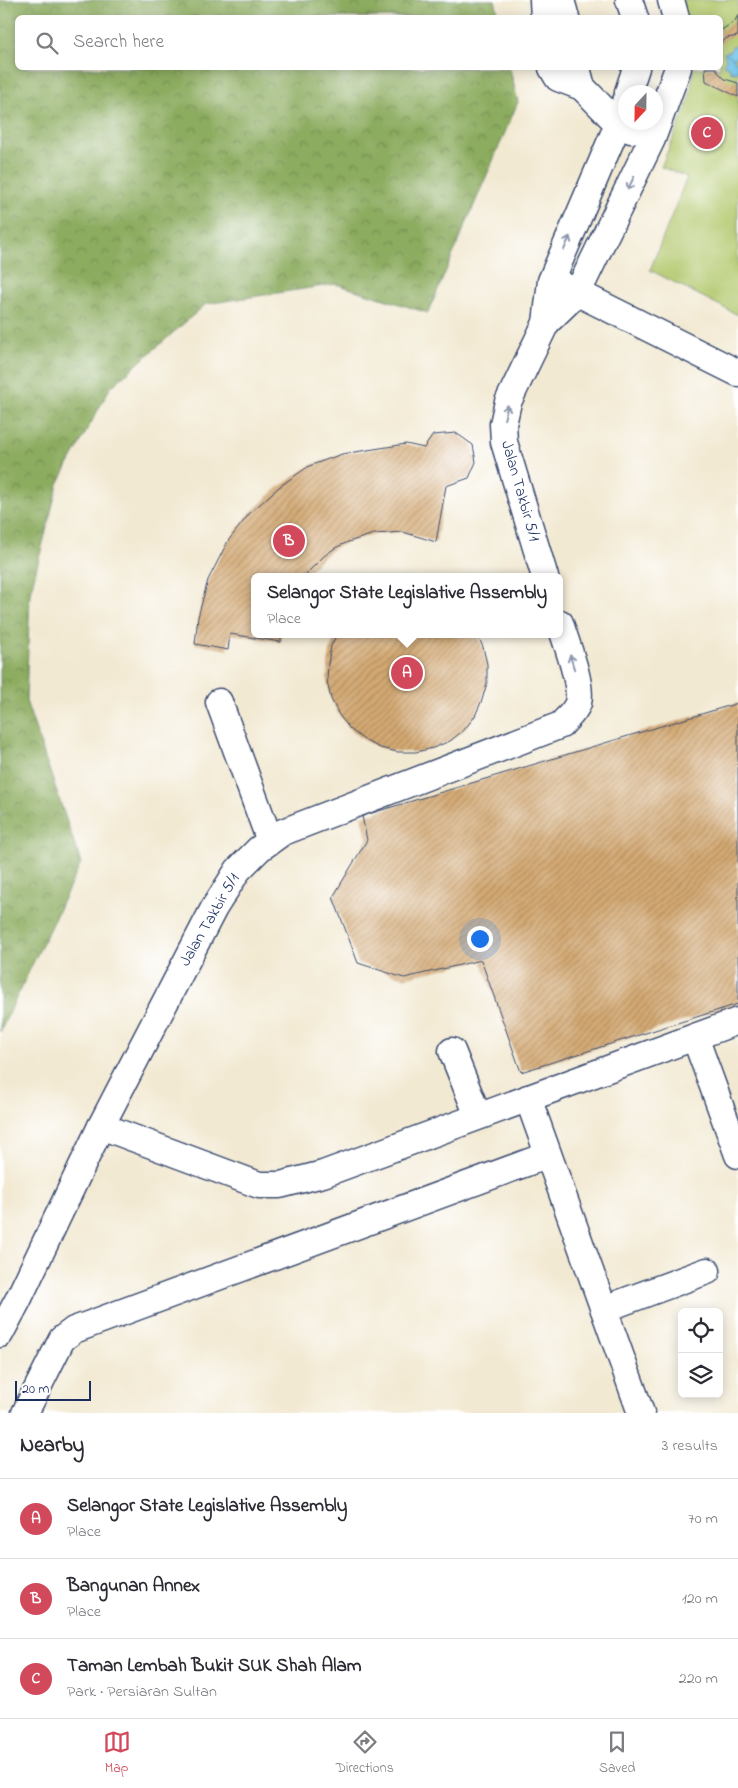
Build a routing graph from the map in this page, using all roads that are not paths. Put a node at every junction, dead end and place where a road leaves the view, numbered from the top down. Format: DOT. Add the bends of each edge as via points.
graph roads {
  1 [pos="543,0"];
  2 [pos="561,0"];
  3 [pos="629,0"];
  4 [pos="544,15"];
  5 [pos="565,15"];
  6 [pos="634,15"];
  7 [pos="553,70"];
  8 [pos="635,70"];
  9 [pos="677,70"];
  10 [pos="579,77"];
  11 [pos="630,85"];
  12 [pos="618,110"];
  13 [pos="618,122"];
  14 [pos="642,130"];
  15 [pos="652,139"];
  16 [pos="551,280"];
  17 [pos="578,292"];
  18 [pos="546,323"];
  19 [pos="738,372"];
  20 [pos="544,573"];
  21 [pos="563,633"];
  22 [pos="219,702"];
  23 [pos="270,841"];
  24 [pos="738,1021"];
  25 [pos="695,1037"];
  26 [pos="452,1051"];
  27 [pos="528,1098"];
  28 [pos="478,1116"];
  29 [pos="101,1126"];
  30 [pos="548,1155"];
  31 [pos="738,1155"];
  32 [pos="707,1271"];
  33 [pos="604,1309"];
  34 [pos="0,1334"];
  35 [pos="25,1413"];
  36 [pos="641,1413"];
  1 -- 4 [label="street"];
  2 -- 5 [label="street"];
  3 -- 6 [label="street"];
  7 -- 10 [label="street" via="558,78"];
  8 -- 11 [label="street"];
  9 -- 15 [label="street"];
  10 -- 12 [label="street"];
  16 -- 13 [label="street, one-way"];
  14 -- 15 [label="street"];
  15 -- 17 [label="street, one-way"];
  16 -- 17 [label="street"];
  16 -- 18 [label="street"];
  17 -- 18 [label="street"];
  17 -- 19 [label="street"];
  20 -- 18 [label="street, Jalan Takbir 5/1, one-way" via="504,442 503,424 508,402"];
  23 -- 21 [label="street, Jalan Takbir 5/1, one-way" via="283,832 561,724 578,703 578,683"];
  22 -- 23 [label="street"];
  23 -- 29 [label="street, Jalan Takbir 5/1" via="238,870 214,908"];
  24 -- 25 [label="street"];
  25 -- 27 [label="street"];
  25 -- 31 [label="street"];
  26 -- 28 [label="street"];
  27 -- 28 [label="street"];
  27 -- 30 [label="street"];
  28 -- 29 [label="street" via="323,1174 280,1185 259,1185"];
  29 -- 34 [label="street, Jalan Takbir 5/1"];
  30 -- 33 [label="street"];
  30 -- 35 [label="street" via="74,1330 62,1339"];
  32 -- 33 [label="street"];
  33 -- 36 [label="street"];
}
